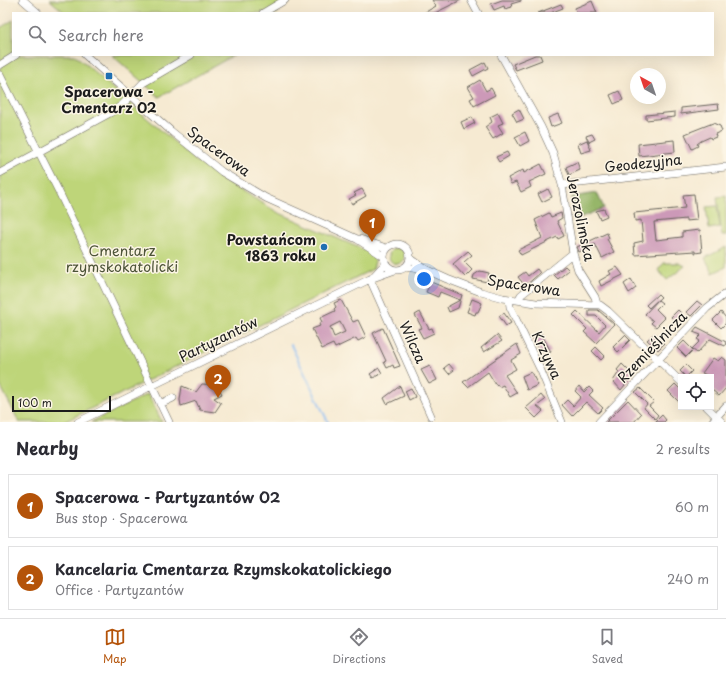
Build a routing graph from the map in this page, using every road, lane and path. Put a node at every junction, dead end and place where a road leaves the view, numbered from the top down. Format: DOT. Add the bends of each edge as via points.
graph roads {
  1 [pos="24,0"];
  2 [pos="285,0"];
  3 [pos="471,0"];
  4 [pos="37,12"];
  5 [pos="265,12"];
  6 [pos="477,12"];
  7 [pos="14,56"];
  8 [pos="86,56"];
  9 [pos="189,56"];
  10 [pos="502,56"];
  11 [pos="0,65"];
  12 [pos="0,75"];
  13 [pos="131,95"];
  14 [pos="39,152"];
  15 [pos="726,168"];
  16 [pos="0,173"];
  17 [pos="562,185"];
  18 [pos="357,239"];
  19 [pos="386,248"];
  20 [pos="572,253"];
  21 [pos="383,256"];
  22 [pos="410,258"];
  23 [pos="385,264"];
  24 [pos="405,267"];
  25 [pos="395,270"];
  26 [pos="427,270"];
  27 [pos="370,279"];
  28 [pos="726,293"];
  29 [pos="509,299"];
  30 [pos="518,300"];
  31 [pos="597,304"];
  32 [pos="658,359"];
  33 [pos="678,379"];
  34 [pos="151,386"];
  35 [pos="173,398"];
  36 [pos="160,404"];
  37 [pos="726,406"];
  38 [pos="709,410"];
  39 [pos="431,416"];
  40 [pos="717,420"];
  41 [pos="78,422"];
  42 [pos="169,422"];
  43 [pos="562,422"];
  44 [pos="600,422"];
  1 -- 4 [label="street"];
  2 -- 5 [label="street"];
  3 -- 6 [label="street"];
  7 -- 11 [label="street"];
  8 -- 13 [label="street, Spacerowa"];
  9 -- 13 [label="street" via="143,83"];
  10 -- 17 [label="street, Jerozolimska" via="541,127 553,153"];
  12 -- 14 [label="street"];
  13 -- 14 [label="street" via="110,113"];
  13 -- 18 [label="street, Spacerowa" via="171,131 226,174 290,210"];
  14 -- 16 [label="street"];
  14 -- 34 [label="street"];
  15 -- 17 [label="street, Geodezyjna"];
  17 -- 20 [label="street, Jerozolimska"];
  18 -- 19 [label="street, Spacerowa"];
  18 -- 21 [label="street, Spacerowa"];
  19 -- 21 [label="street"];
  19 -- 22 [label="street" via="402,244 408,250"];
  20 -- 30 [label="street"];
  20 -- 31 [label="street, Jerozolimska" via="578,270"];
  21 -- 23 [label="street"];
  22 -- 24 [label="street"];
  22 -- 26 [label="street, Spacerowa"];
  23 -- 25 [label="street"];
  23 -- 27 [label="street, Partyzantów"];
  24 -- 25 [label="street"];
  24 -- 26 [label="street, Spacerowa"];
  25 -- 27 [label="street, Partyzantów"];
  26 -- 29 [label="street, Spacerowa" via="475,290"];
  27 -- 34 [label="street, Partyzantów"];
  27 -- 39 [label="street, Wilcza"];
  28 -- 32 [label="street, Rzemieślnicza" via="707,308"];
  29 -- 30 [label="street, Spacerowa"];
  29 -- 43 [label="street, Krzywa" via="510,307"];
  30 -- 31 [label="street, Spacerowa" via="557,304"];
  31 -- 32 [label="street, Jerozolimska" via="608,310"];
  32 -- 33 [label="street, Jerozolimska"];
  32 -- 44 [label="street, Rzemieślnicza"];
  34 -- 36 [label="street"];
  34 -- 41 [label="street, Partyzantów"];
  35 -- 36 [label="street"];
  36 -- 42 [label="street"];
  37 -- 40 [label="street"];
  38 -- 40 [label="street"];
}
